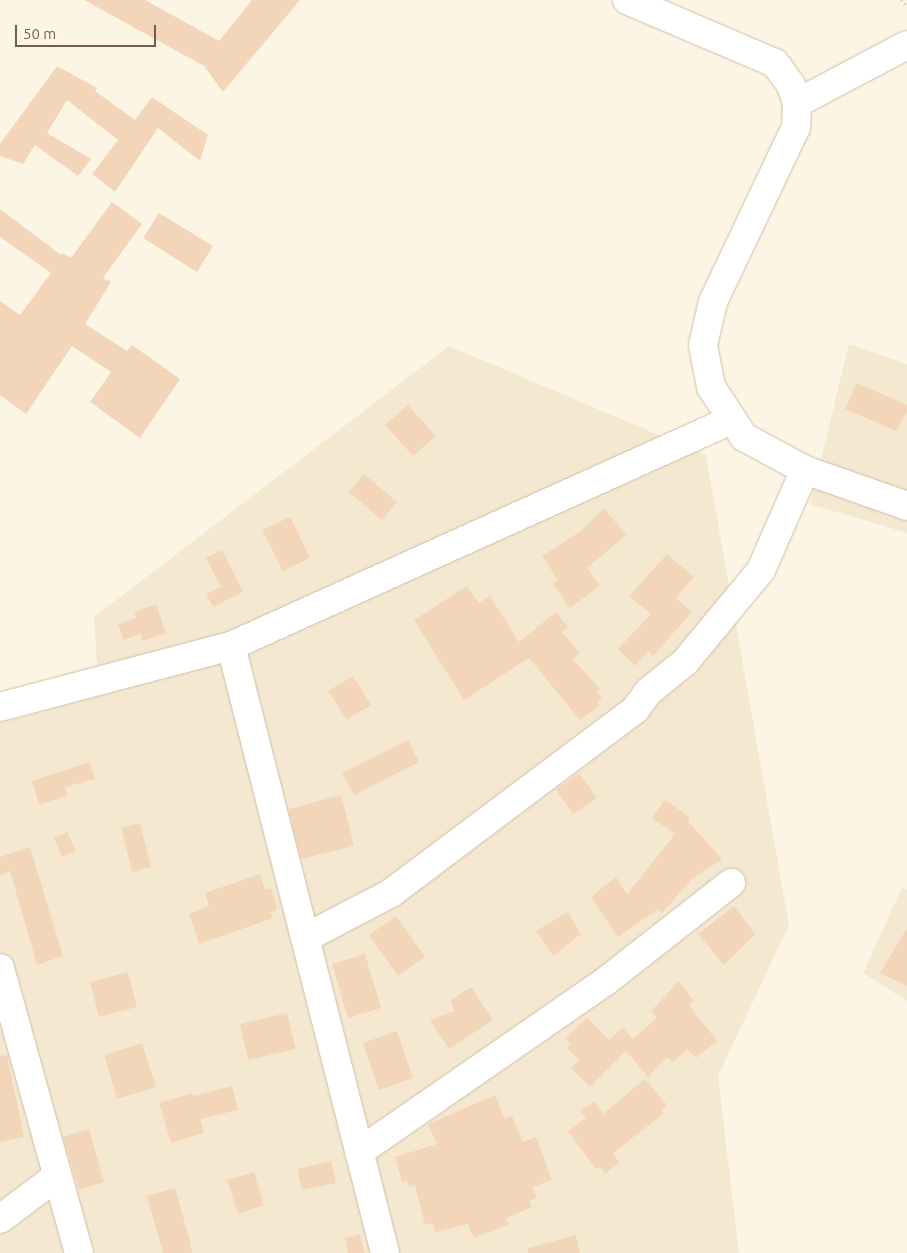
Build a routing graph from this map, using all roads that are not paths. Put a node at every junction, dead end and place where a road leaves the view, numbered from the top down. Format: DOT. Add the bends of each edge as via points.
graph roads {
  1 [pos="627,0"];
  2 [pos="907,45"];
  3 [pos="797,103"];
  4 [pos="731,420"];
  5 [pos="805,470"];
  6 [pos="907,506"];
  7 [pos="231,646"];
  8 [pos="0,708"];
  9 [pos="731,883"];
  10 [pos="305,938"];
  11 [pos="0,968"];
  12 [pos="359,1152"];
  13 [pos="56,1177"];
  14 [pos="0,1219"];
  15 [pos="79,1253"];
  16 [pos="385,1253"];
  1 -- 3 [label="street" via="775,63 791,85"];
  2 -- 3 [label="street"];
  3 -- 4 [label="street" via="796,127 713,302 703,345 711,387"];
  4 -- 5 [label="street" via="744,437"];
  4 -- 7 [label="street"];
  5 -- 6 [label="street"];
  5 -- 10 [label="street" via="761,570 685,662 648,692 635,710 391,893"];
  7 -- 8 [label="street"];
  7 -- 10 [label="street"];
  9 -- 12 [label="street" via="606,982"];
  10 -- 12 [label="street"];
  11 -- 13 [label="street"];
  12 -- 16 [label="street"];
  13 -- 14 [label="street"];
  13 -- 15 [label="street"];
}
